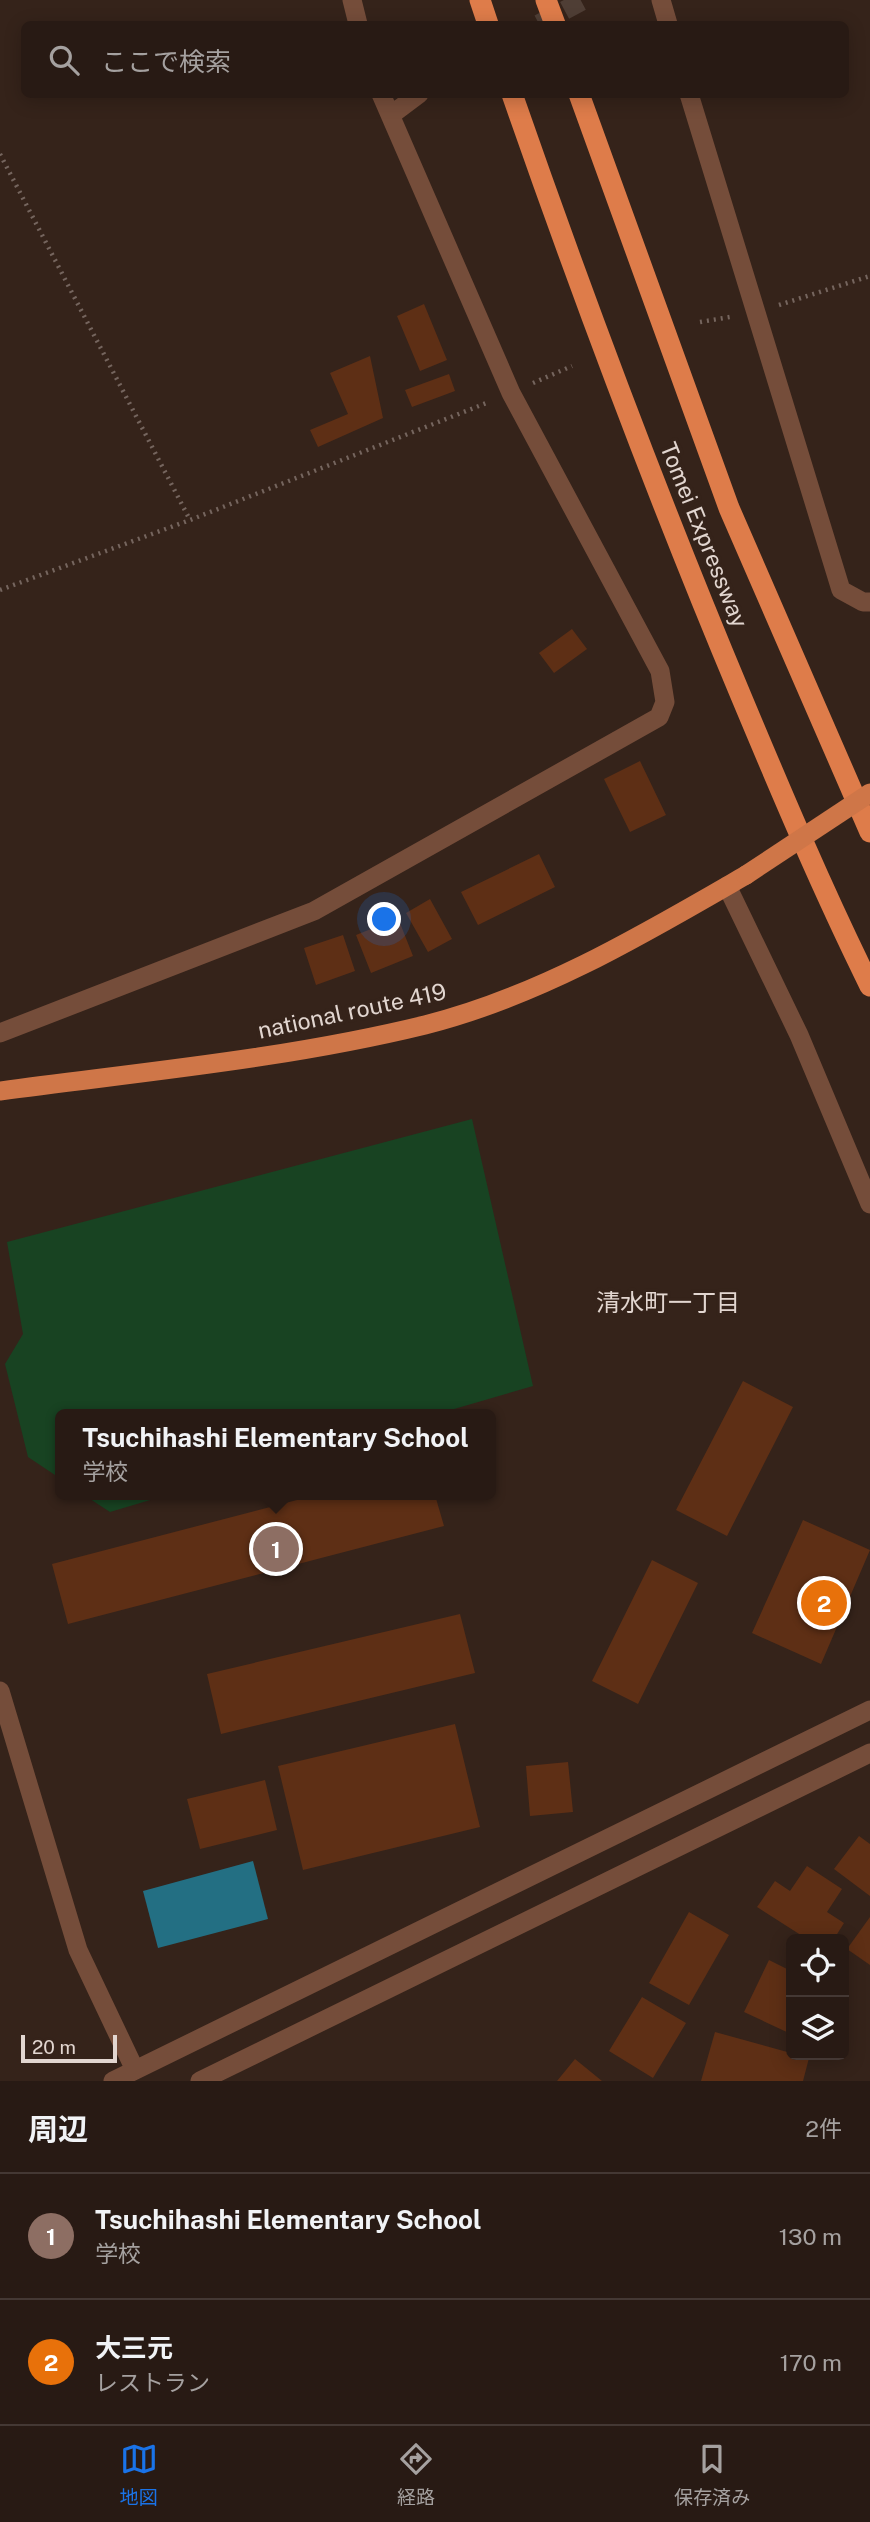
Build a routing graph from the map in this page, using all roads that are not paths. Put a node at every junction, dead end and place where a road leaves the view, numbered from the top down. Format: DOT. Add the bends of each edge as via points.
graph roads {
  1 [pos="352,0"];
  2 [pos="480,0"];
  3 [pos="546,0"];
  4 [pos="661,0"];
  5 [pos="357,21"];
  6 [pos="487,21"];
  7 [pos="554,21"];
  8 [pos="667,21"];
  9 [pos="383,98"];
  10 [pos="414,98"];
  11 [pos="513,98"];
  12 [pos="580,98"];
  13 [pos="690,98"];
  14 [pos="391,115"];
  15 [pos="870,602"];
  16 [pos="870,793"];
  17 [pos="870,832"];
  18 [pos="727,886"];
  19 [pos="870,986"];
  20 [pos="0,1032"];
  21 [pos="0,1091"];
  22 [pos="870,1204"];
  23 [pos="0,1691"];
  24 [pos="870,1710"];
  25 [pos="870,1753"];
  26 [pos="135,2070"];
  27 [pos="113,2081"];
  28 [pos="200,2081"];
  1 -- 5 [label="street"];
  2 -- 6 [label="highway"];
  3 -- 7 [label="highway"];
  4 -- 8 [label="street"];
  9 -- 14 [label="street"];
  10 -- 14 [label="street"];
  11 -- 19 [label="highway, Tomei Expressway" via="671,530"];
  12 -- 17 [label="highway, Tomei Expressway" via="729,508"];
  13 -- 15 [label="street" via="841,590"];
  14 -- 20 [label="street" via="511,393 660,671 665,702 659,717 314,911"];
  16 -- 18 [label="highway, national route 419, bridge"];
  18 -- 21 [label="highway, national route 419" via="597,959 513,996 426,1025 304,1049"];
  18 -- 22 [label="street" via="799,1035"];
  23 -- 26 [label="street" via="78,1950"];
  24 -- 26 [label="street"];
  25 -- 28 [label="street"];
  26 -- 27 [label="street"];
}
